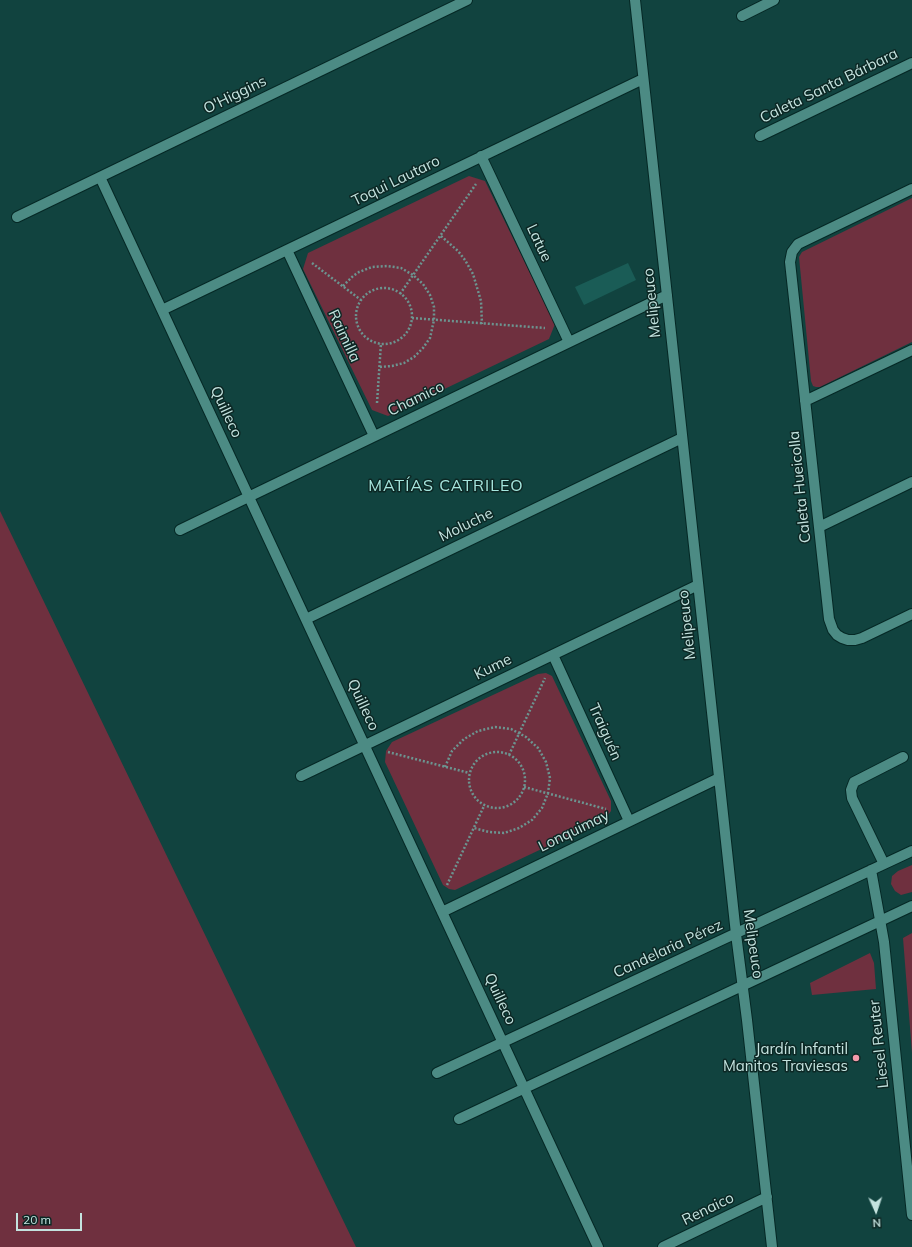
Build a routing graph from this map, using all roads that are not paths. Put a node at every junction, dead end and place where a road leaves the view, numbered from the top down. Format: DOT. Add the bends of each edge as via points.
graph roads {
  1 [pos="467,0"];
  2 [pos="635,0"];
  3 [pos="774,0"];
  4 [pos="742,16"];
  5 [pos="912,63"];
  6 [pos="643,79"];
  7 [pos="760,136"];
  8 [pos="481,156"];
  9 [pos="100,177"];
  10 [pos="912,189"];
  11 [pos="16,217"];
  12 [pos="289,249"];
  13 [pos="666,295"];
  14 [pos="162,310"];
  15 [pos="569,342"];
  16 [pos="912,350"];
  17 [pos="805,401"];
  18 [pos="374,436"];
  19 [pos="682,438"];
  20 [pos="912,482"];
  21 [pos="249,496"];
  22 [pos="819,527"];
  23 [pos="180,530"];
  24 [pos="698,584"];
  25 [pos="912,614"];
  26 [pos="306,619"];
  27 [pos="554,656"];
  28 [pos="365,746"];
  29 [pos="903,757"];
  30 [pos="302,776"];
  31 [pos="719,778"];
  32 [pos="627,818"];
  33 [pos="912,851"];
  34 [pos="884,864"];
  35 [pos="871,870"];
  36 [pos="912,906"];
  37 [pos="440,907"];
  38 [pos="880,922"];
  39 [pos="736,934"];
  40 [pos="743,986"];
  41 [pos="503,1042"];
  42 [pos="437,1073"];
  43 [pos="524,1088"];
  44 [pos="458,1119"];
  45 [pos="767,1197"];
  46 [pos="912,1212"];
  47 [pos="912,1215"];
  48 [pos="598,1247"];
  49 [pos="663,1247"];
  50 [pos="772,1247"];
  1 -- 9 [label="street, O'Higgins"];
  2 -- 6 [label="street, Melipeuco"];
  3 -- 4 [label="street"];
  5 -- 7 [label="street, Caleta Santa Bárbara"];
  6 -- 8 [label="street, Toqui Lautaro"];
  6 -- 13 [label="street, Melipeuco"];
  8 -- 12 [label="street, Toqui Lautaro"];
  8 -- 15 [label="street, Latue"];
  9 -- 11 [label="street, O'Higgins"];
  9 -- 14 [label="street, Quilleco"];
  10 -- 17 [label="street, Caleta Hueicolla" via="798,244 792,252 790,262"];
  12 -- 14 [label="street, Toqui Lautaro"];
  12 -- 18 [label="street, Raimilla"];
  13 -- 15 [label="street, Chamico"];
  13 -- 19 [label="street, Melipeuco"];
  14 -- 21 [label="street, Quilleco"];
  15 -- 18 [label="street, Chamico"];
  16 -- 17 [label="street"];
  17 -- 22 [label="street, Caleta Hueicolla"];
  18 -- 21 [label="street, Chamico"];
  19 -- 24 [label="street, Melipeuco"];
  19 -- 26 [label="street, Moluche"];
  20 -- 22 [label="street"];
  21 -- 23 [label="street, Chamico"];
  21 -- 26 [label="street, Quilleco"];
  22 -- 25 [label="street, Caleta Hueicolla" via="829,619 837,635 855,640"];
  24 -- 27 [label="street, Kume"];
  24 -- 31 [label="street, Melipeuco"];
  26 -- 28 [label="street, Quilleco"];
  27 -- 28 [label="street, Kume"];
  27 -- 32 [label="street, Traiguén"];
  28 -- 30 [label="street, Kume"];
  28 -- 37 [label="street, Quilleco"];
  29 -- 34 [label="street" via="854,782 850,790"];
  31 -- 32 [label="street, Lonquimay"];
  31 -- 39 [label="street, Melipeuco"];
  32 -- 37 [label="street, Lonquimay"];
  33 -- 34 [label="street, Candelaria Pérez"];
  34 -- 35 [label="street, Candelaria Pérez"];
  35 -- 38 [label="street, Liesel Reuter"];
  35 -- 39 [label="street, Candelaria Pérez"];
  36 -- 38 [label="street"];
  37 -- 41 [label="street, Quilleco"];
  38 -- 40 [label="street"];
  38 -- 46 [label="street, Liesel Reuter"];
  39 -- 40 [label="street, Melipeuco"];
  39 -- 41 [label="street, Candelaria Pérez"];
  40 -- 43 [label="street"];
  40 -- 45 [label="street, Melipeuco"];
  41 -- 42 [label="street, Candelaria Pérez"];
  41 -- 43 [label="street, Quilleco"];
  43 -- 44 [label="street"];
  43 -- 48 [label="street, Quilleco"];
  45 -- 49 [label="street, Renaico"];
  45 -- 50 [label="street, Melipeuco"];
  46 -- 47 [label="street, Liesel Reuter"];
}
